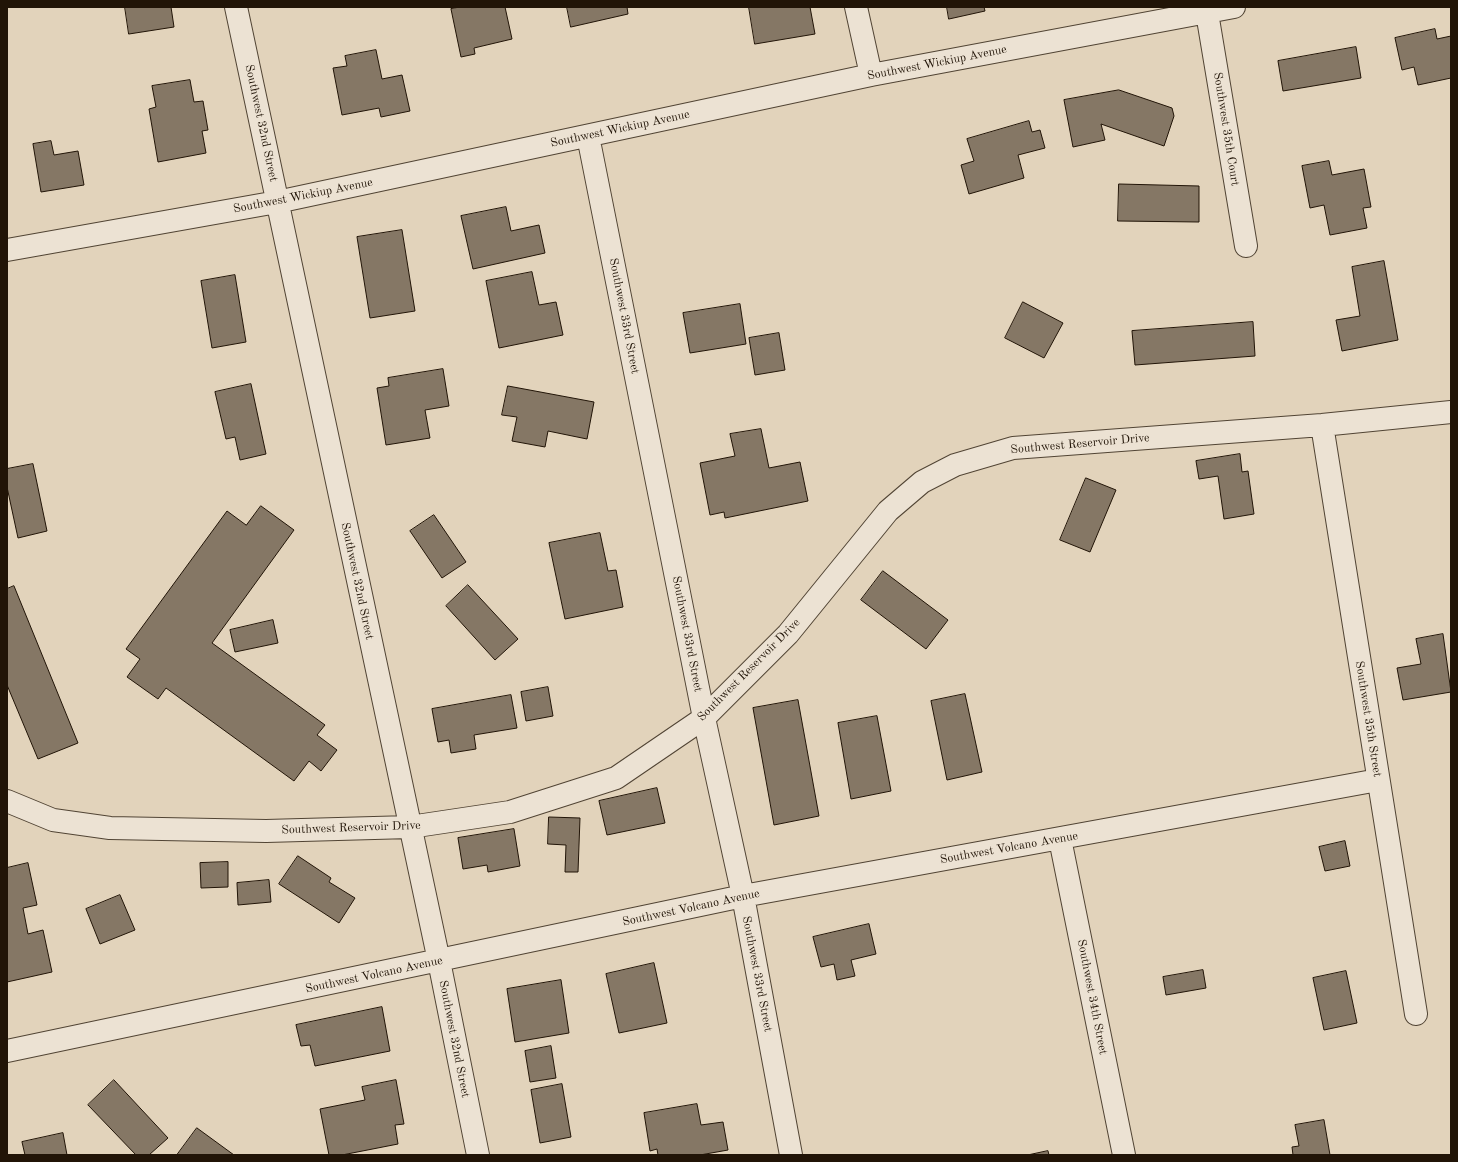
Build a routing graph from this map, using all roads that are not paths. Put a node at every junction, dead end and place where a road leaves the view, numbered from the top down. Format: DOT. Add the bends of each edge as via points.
graph roads {
  1 [pos="236,7"];
  2 [pos="856,7"];
  3 [pos="1234,7"];
  4 [pos="1207,9"];
  5 [pos="870,75"];
  6 [pos="588,136"];
  7 [pos="277,202"];
  8 [pos="1246,246"];
  9 [pos="7,250"];
  10 [pos="1451,412"];
  11 [pos="1322,424"];
  12 [pos="704,718"];
  13 [pos="1378,780"];
  14 [pos="7,801"];
  15 [pos="410,827"];
  16 [pos="1060,839"];
  17 [pos="743,896"];
  18 [pos="439,961"];
  19 [pos="1416,1014"];
  20 [pos="7,1051"];
  21 [pos="478,1155"];
  22 [pos="791,1155"];
  23 [pos="1124,1155"];
  1 -- 7 [label="street, Southwest 32nd Street"];
  2 -- 5 [label="street"];
  3 -- 4 [label="street, Southwest Wickiup Avenue"];
  4 -- 5 [label="street, Southwest Wickiup Avenue"];
  4 -- 8 [label="street, Southwest 35th Court"];
  5 -- 6 [label="street, Southwest Wickiup Avenue"];
  6 -- 7 [label="street, Southwest Wickiup Avenue"];
  6 -- 12 [label="street, Southwest 33rd Street"];
  7 -- 9 [label="street, Southwest Wickiup Avenue"];
  7 -- 15 [label="street, Southwest 32nd Street"];
  10 -- 11 [label="street, Southwest Reservoir Drive"];
  11 -- 12 [label="street, Southwest Reservoir Drive" via="1013,448 955,465 922,482 888,511 788,634"];
  11 -- 13 [label="street, Southwest 35th Street"];
  12 -- 15 [label="street, Southwest Reservoir Drive" via="616,778 510,812"];
  12 -- 17 [label="street, Southwest 33rd Street"];
  13 -- 16 [label="street, Southwest Volcano Avenue"];
  13 -- 19 [label="street, Southwest 35th Street"];
  14 -- 15 [label="street, Southwest Reservoir Drive" via="53,820 110,828 266,831"];
  15 -- 18 [label="street, Southwest 32nd Street"];
  16 -- 17 [label="street, Southwest Volcano Avenue"];
  16 -- 23 [label="street, Southwest 34th Street"];
  17 -- 18 [label="street, Southwest Volcano Avenue"];
  17 -- 22 [label="street, Southwest 33rd Street"];
  18 -- 20 [label="street, Southwest Volcano Avenue"];
  18 -- 21 [label="street, Southwest 32nd Street"];
}
